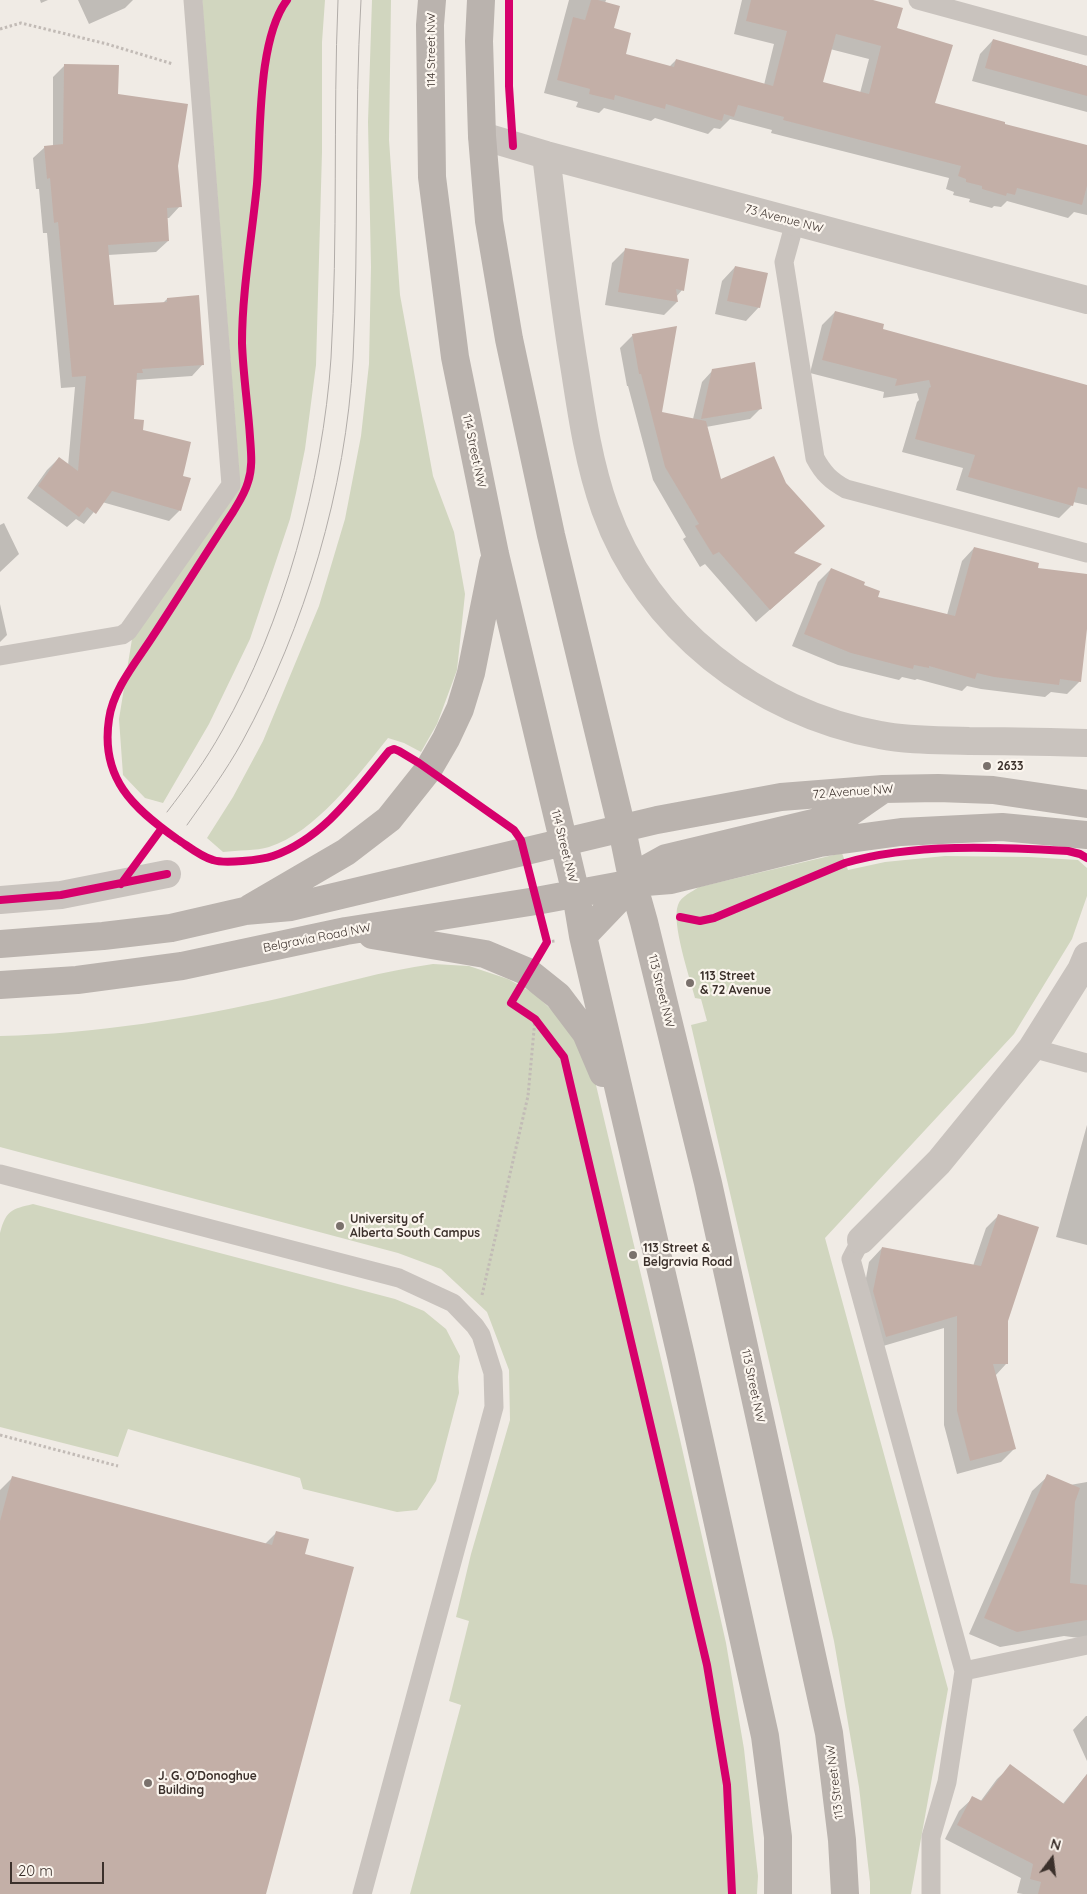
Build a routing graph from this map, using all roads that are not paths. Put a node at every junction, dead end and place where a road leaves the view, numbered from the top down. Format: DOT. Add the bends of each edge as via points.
graph roads {
  1 [pos="193,0"];
  2 [pos="432,0"];
  3 [pos="481,0"];
  4 [pos="918,0"];
  5 [pos="1087,46"];
  6 [pos="482,136"];
  7 [pos="546,156"];
  8 [pos="795,222"];
  9 [pos="1087,300"];
  10 [pos="1087,553"];
  11 [pos="495,554"];
  12 [pos="0,656"];
  13 [pos="1087,743"];
  14 [pos="883,789"];
  15 [pos="1087,804"];
  16 [pos="622,829"];
  17 [pos="1087,835"];
  18 [pos="563,843"];
  19 [pos="166,874"];
  20 [pos="633,883"];
  21 [pos="576,894"];
  22 [pos="0,900"];
  23 [pos="245,911"];
  24 [pos="346,931"];
  25 [pos="583,936"];
  26 [pos="0,944"];
  27 [pos="1087,956"];
  28 [pos="0,985"];
  29 [pos="1032,1048"];
  30 [pos="1087,1062"];
  31 [pos="627,1125"];
  32 [pos="0,1174"];
  33 [pos="861,1240"];
  34 [pos="1087,1645"];
  35 [pos="964,1671"];
  36 [pos="362,1894"];
  37 [pos="778,1894"];
  38 [pos="845,1894"];
  39 [pos="931,1894"];
  1 -- 12 [label="lane" via="231,485 128,631 122,635"];
  2 -- 11 [label="main road, 114 Street NW" via="432,177 455,358"];
  3 -- 6 [label="main road"];
  4 -- 5 [label="lane"];
  6 -- 7 [label="street, 73 Avenue NW"];
  6 -- 16 [label="main road" via="489,221 509,339 551,535"];
  7 -- 8 [label="street, 73 Avenue NW"];
  7 -- 13 [label="street" via="564,306 594,476 605,511 621,545 642,580 676,624 712,658 743,681 800,712 844,727 918,740"];
  8 -- 9 [label="street, 73 Avenue NW"];
  8 -- 10 [label="lane" via="784,262 815,458 822,471 846,489"];
  11 -- 18 [label="main road, 114 Street NW"];
  11 -- 23 [label="main road" via="471,673 460,709 428,770 390,819 346,852"];
  14 -- 15 [label="main road, 72 Avenue NW" via="993,790"];
  14 -- 16 [label="main road, 72 Avenue NW" via="781,797"];
  14 -- 20 [label="main road" via="846,815 666,858 648,868"];
  16 -- 18 [label="main road"];
  16 -- 20 [label="main road"];
  17 -- 20 [label="main road" via="1002,827 901,832 820,843 671,880"];
  18 -- 21 [label="main road, 114 Street NW"];
  18 -- 23 [label="main road" via="291,907"];
  19 -- 22 [label="street" via="61,895"];
  20 -- 21 [label="main road, Belgravia Road NW"];
  20 -- 25 [label="main road"];
  20 -- 38 [label="main road, 113 Street NW" via="708,1183 829,1733"];
  21 -- 24 [label="main road, Belgravia Road NW"];
  21 -- 25 [label="main road"];
  23 -- 26 [label="main road" via="171,928"];
  24 -- 28 [label="main road, Belgravia Road NW" via="182,966 78,980"];
  24 -- 31 [label="main road" via="485,954 528,972 558,996 586,1033"];
  25 -- 31 [label="main road"];
  27 -- 29 [label="street"];
  29 -- 30 [label="lane"];
  29 -- 33 [label="street" via="939,1162"];
  31 -- 37 [label="main road" via="765,1736 778,1837"];
  32 -- 36 [label="lane" via="399,1278 453,1303 481,1335 493,1373 494,1407"];
  33 -- 35 [label="lane" via="851,1259"];
  34 -- 35 [label="lane"];
  35 -- 39 [label="lane" via="947,1782 931,1837"];
}
